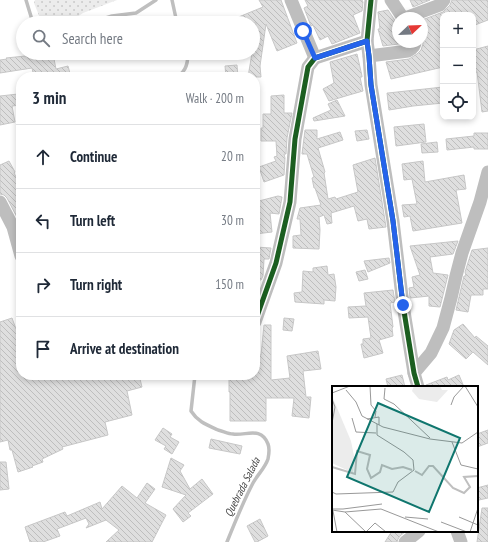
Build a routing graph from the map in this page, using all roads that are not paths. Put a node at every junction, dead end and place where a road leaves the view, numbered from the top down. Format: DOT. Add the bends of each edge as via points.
graph roads {
  1 [pos="291,0"];
  2 [pos="371,0"];
  3 [pos="391,0"];
  4 [pos="444,0"];
  5 [pos="400,12"];
  6 [pos="421,12"];
  7 [pos="367,41"];
  8 [pos="413,48"];
  9 [pos="369,56"];
  10 [pos="315,58"];
  11 [pos="488,172"];
  12 [pos="0,202"];
  13 [pos="16,238"];
  14 [pos="260,308"];
  15 [pos="414,373"];
  16 [pos="418,386"];
  17 [pos="418,532"];
  18 [pos="457,532"];
  19 [pos="405,542"];
  20 [pos="461,542"];
  1 -- 10 [label="street"];
  2 -- 7 [label="street"];
  3 -- 5 [label="street"];
  4 -- 6 [label="street" via="440,5"];
  7 -- 9 [label="street"];
  7 -- 10 [label="street"];
  8 -- 9 [label="street" via="408,51"];
  9 -- 15 [label="street" via="371,85"];
  10 -- 14 [label="street" via="308,67 295,139 290,202 285,225 276,263"];
  11 -- 15 [label="street" via="462,253 443,328 431,353"];
  12 -- 13 [label="street"];
  15 -- 16 [label="street"];
  17 -- 19 [label="street"];
  18 -- 20 [label="street"];
}
